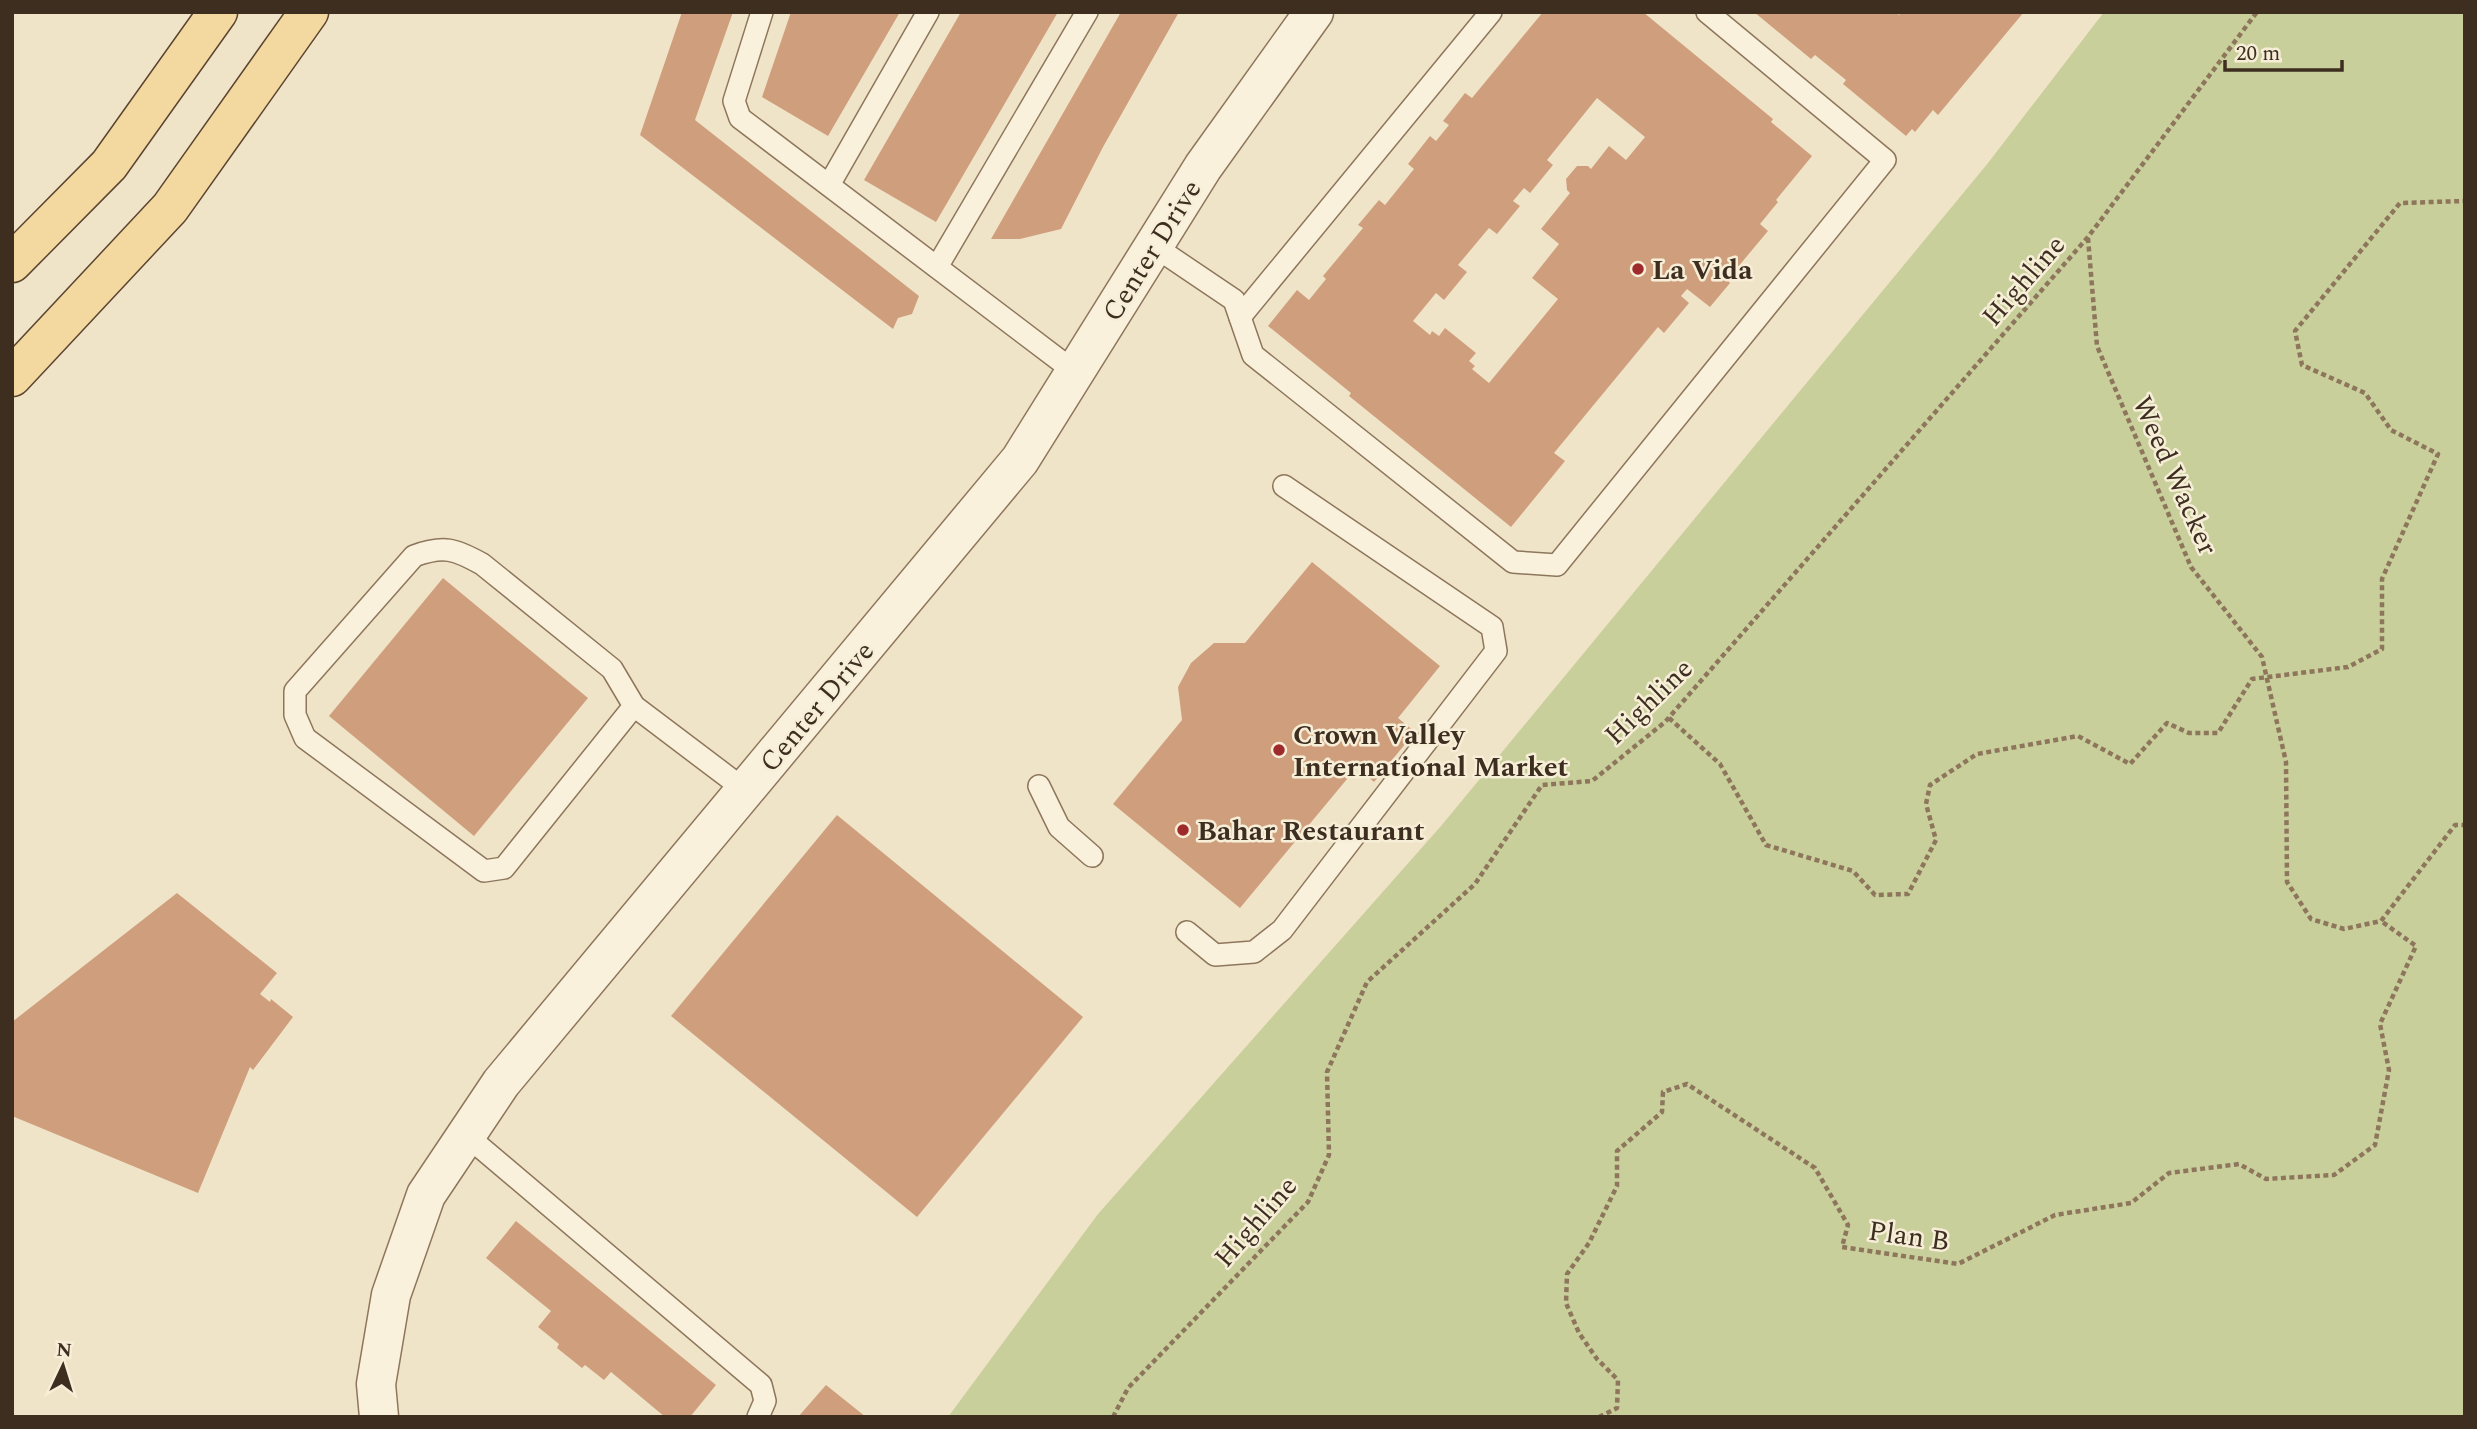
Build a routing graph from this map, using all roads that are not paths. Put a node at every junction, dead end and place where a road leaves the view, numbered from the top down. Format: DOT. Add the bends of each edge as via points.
graph roads {
  1 [pos="218,12"];
  2 [pos="309,12"];
  3 [pos="762,12"];
  4 [pos="928,12"];
  5 [pos="1087,12"];
  6 [pos="1314,12"];
  7 [pos="1491,12"];
  8 [pos="1707,12"];
  9 [pos="829,185"];
  10 [pos="1154,246"];
  11 [pos="12,263"];
  12 [pos="937,267"];
  13 [pos="1240,317"];
  14 [pos="1075,372"];
  15 [pos="12,377"];
  16 [pos="1284,486"];
  17 [pos="634,706"];
  18 [pos="1039,786"];
  19 [pos="745,790"];
  20 [pos="1093,856"];
  21 [pos="1187,932"];
  22 [pos="466,1135"];
  23 [pos="379,1417"];
  24 [pos="758,1417"];
  1 -- 11 [label="main road" via="108,164"];
  2 -- 15 [label="main road" via="170,208"];
  3 -- 9 [label="lane" via="734,101 740,118"];
  4 -- 9 [label="lane"];
  5 -- 12 [label="lane"];
  6 -- 10 [label="street, Center Drive" via="1203,167"];
  7 -- 13 [label="lane"];
  8 -- 13 [label="lane" via="1885,160 1556,565 1513,562 1253,355"];
  9 -- 12 [label="lane"];
  10 -- 13 [label="lane" via="1234,300"];
  10 -- 14 [label="street, Center Drive"];
  12 -- 14 [label="lane"];
  14 -- 19 [label="street, Center Drive" via="1020,460"];
  16 -- 21 [label="lane" via="1492,627 1496,650 1282,930 1254,952 1215,955"];
  17 -- 17 [label="lane" via="504,868 484,871 304,738 295,715 295,691 414,556 435,548 459,551 482,564 612,669"];
  17 -- 19 [label="lane"];
  18 -- 20 [label="lane" via="1059,827"];
  19 -- 22 [label="street, Center Drive" via="500,1083"];
  22 -- 23 [label="street, Center Drive" via="426,1195 391,1295 376,1384"];
  22 -- 24 [label="lane" via="761,1385 765,1402"];
}
